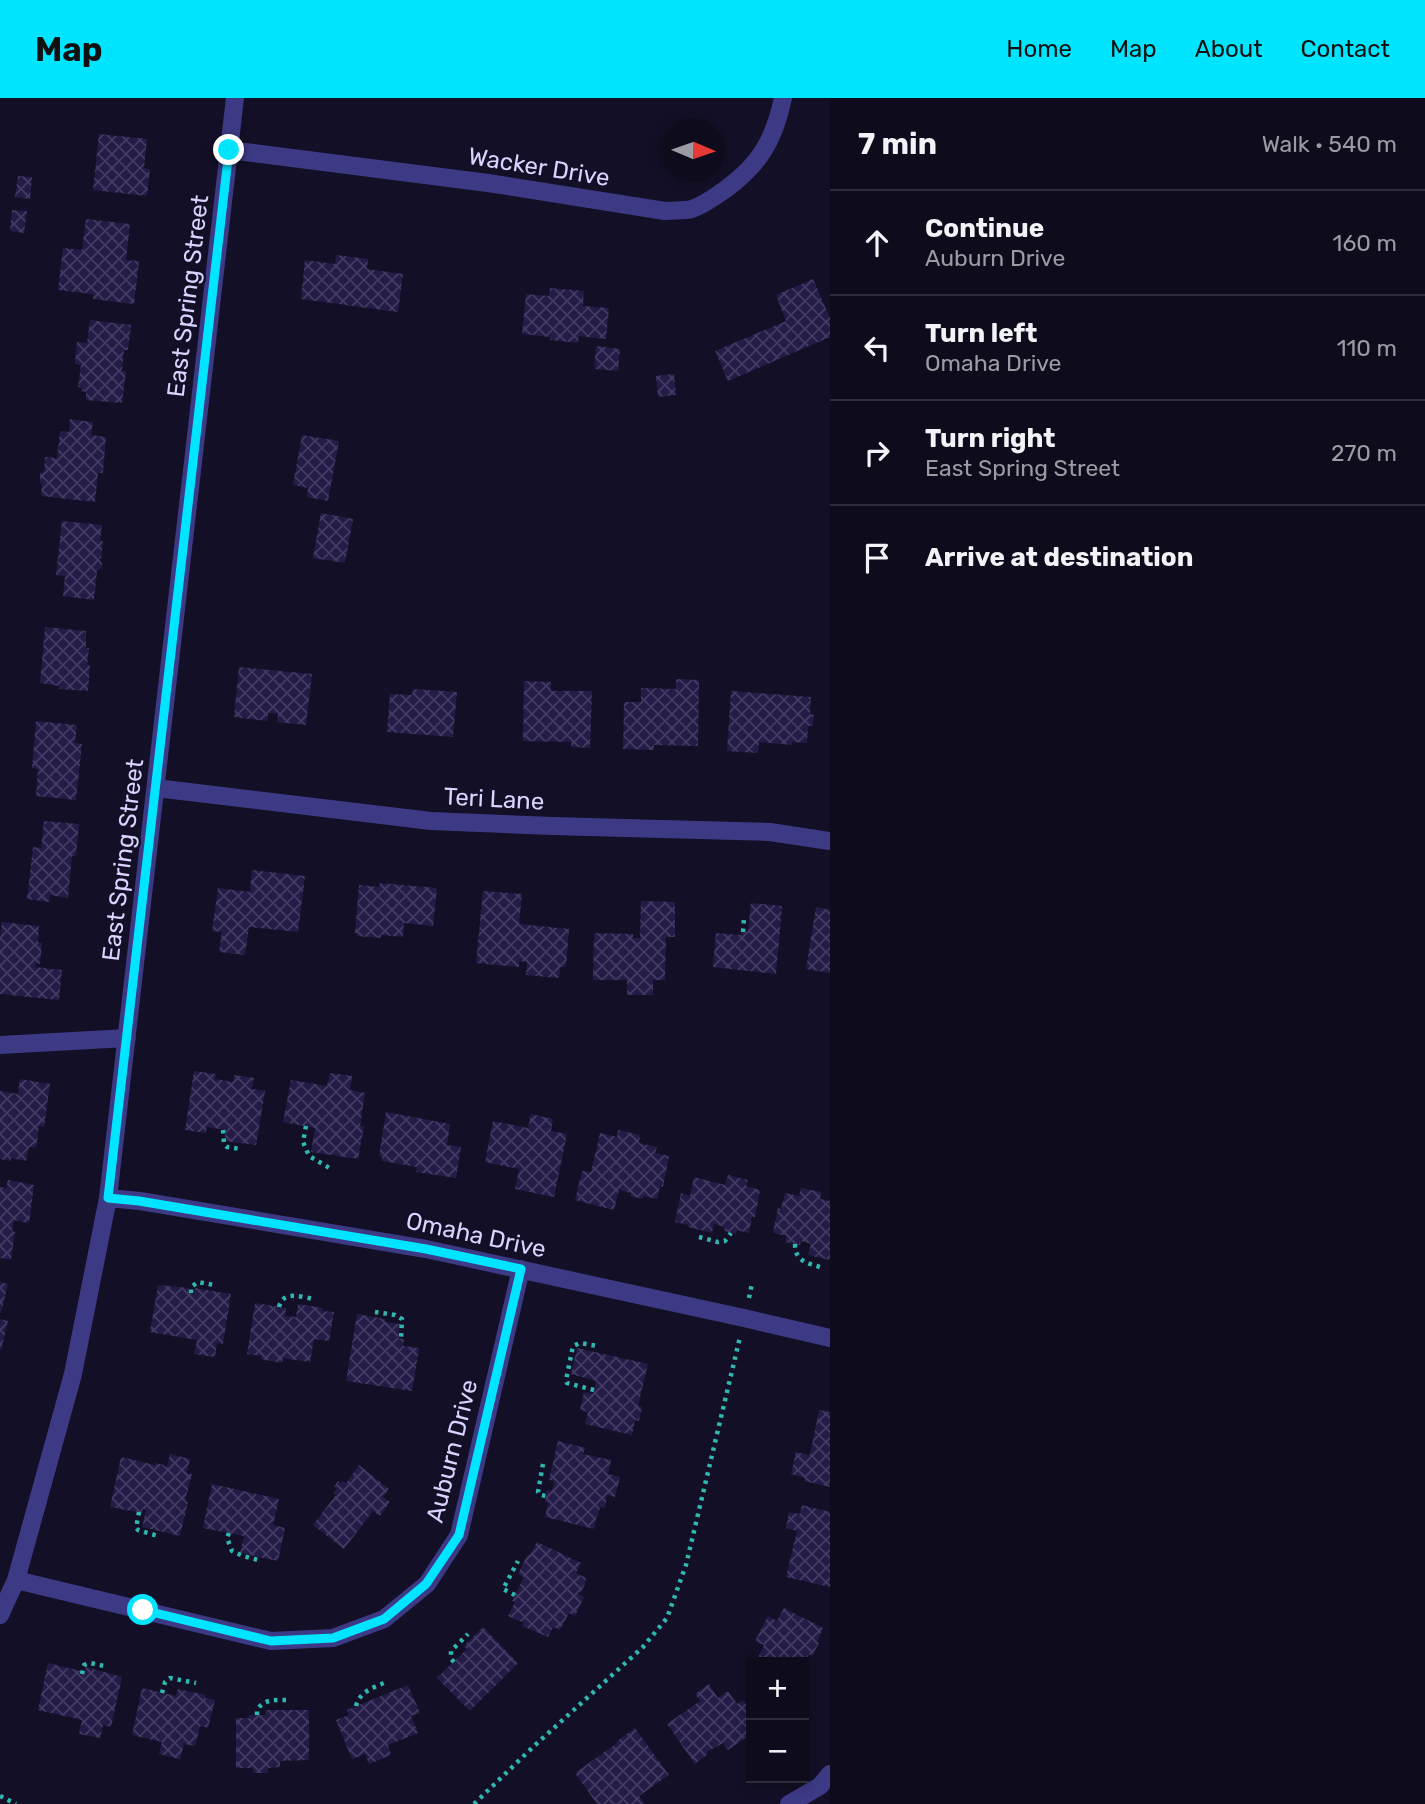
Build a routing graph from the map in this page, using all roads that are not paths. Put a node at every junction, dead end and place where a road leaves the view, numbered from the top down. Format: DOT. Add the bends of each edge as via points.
graph roads {
  1 [pos="235,98"];
  2 [pos="783,98"];
  3 [pos="229,150"];
  4 [pos="156,788"];
  5 [pos="830,841"];
  6 [pos="127,1038"];
  7 [pos="0,1045"];
  8 [pos="108,1198"];
  9 [pos="521,1269"];
  10 [pos="830,1338"];
  11 [pos="16,1580"];
  12 [pos="0,1615"];
  13 [pos="830,1774"];
  14 [pos="789,1804"];
  1 -- 3 [label="street, East Spring Street"];
  2 -- 3 [label="street, Wacker Drive" via="764,152 745,174 692,209 665,211"];
  3 -- 4 [label="street, East Spring Street"];
  4 -- 5 [label="street, Teri Lane" via="431,821 770,832"];
  4 -- 6 [label="street, East Spring Street"];
  6 -- 7 [label="street"];
  6 -- 8 [label="street, East Spring Street"];
  8 -- 9 [label="street, Omaha Drive" via="426,1249"];
  8 -- 11 [label="street, East Spring Street" via="73,1374"];
  9 -- 10 [label="street, Omaha Drive"];
  9 -- 11 [label="street, Auburn Drive" via="459,1535 426,1584 384,1619 333,1638 271,1641"];
  11 -- 12 [label="street, East Spring Street"];
  13 -- 14 [label="street" via="820,1786"];
}
